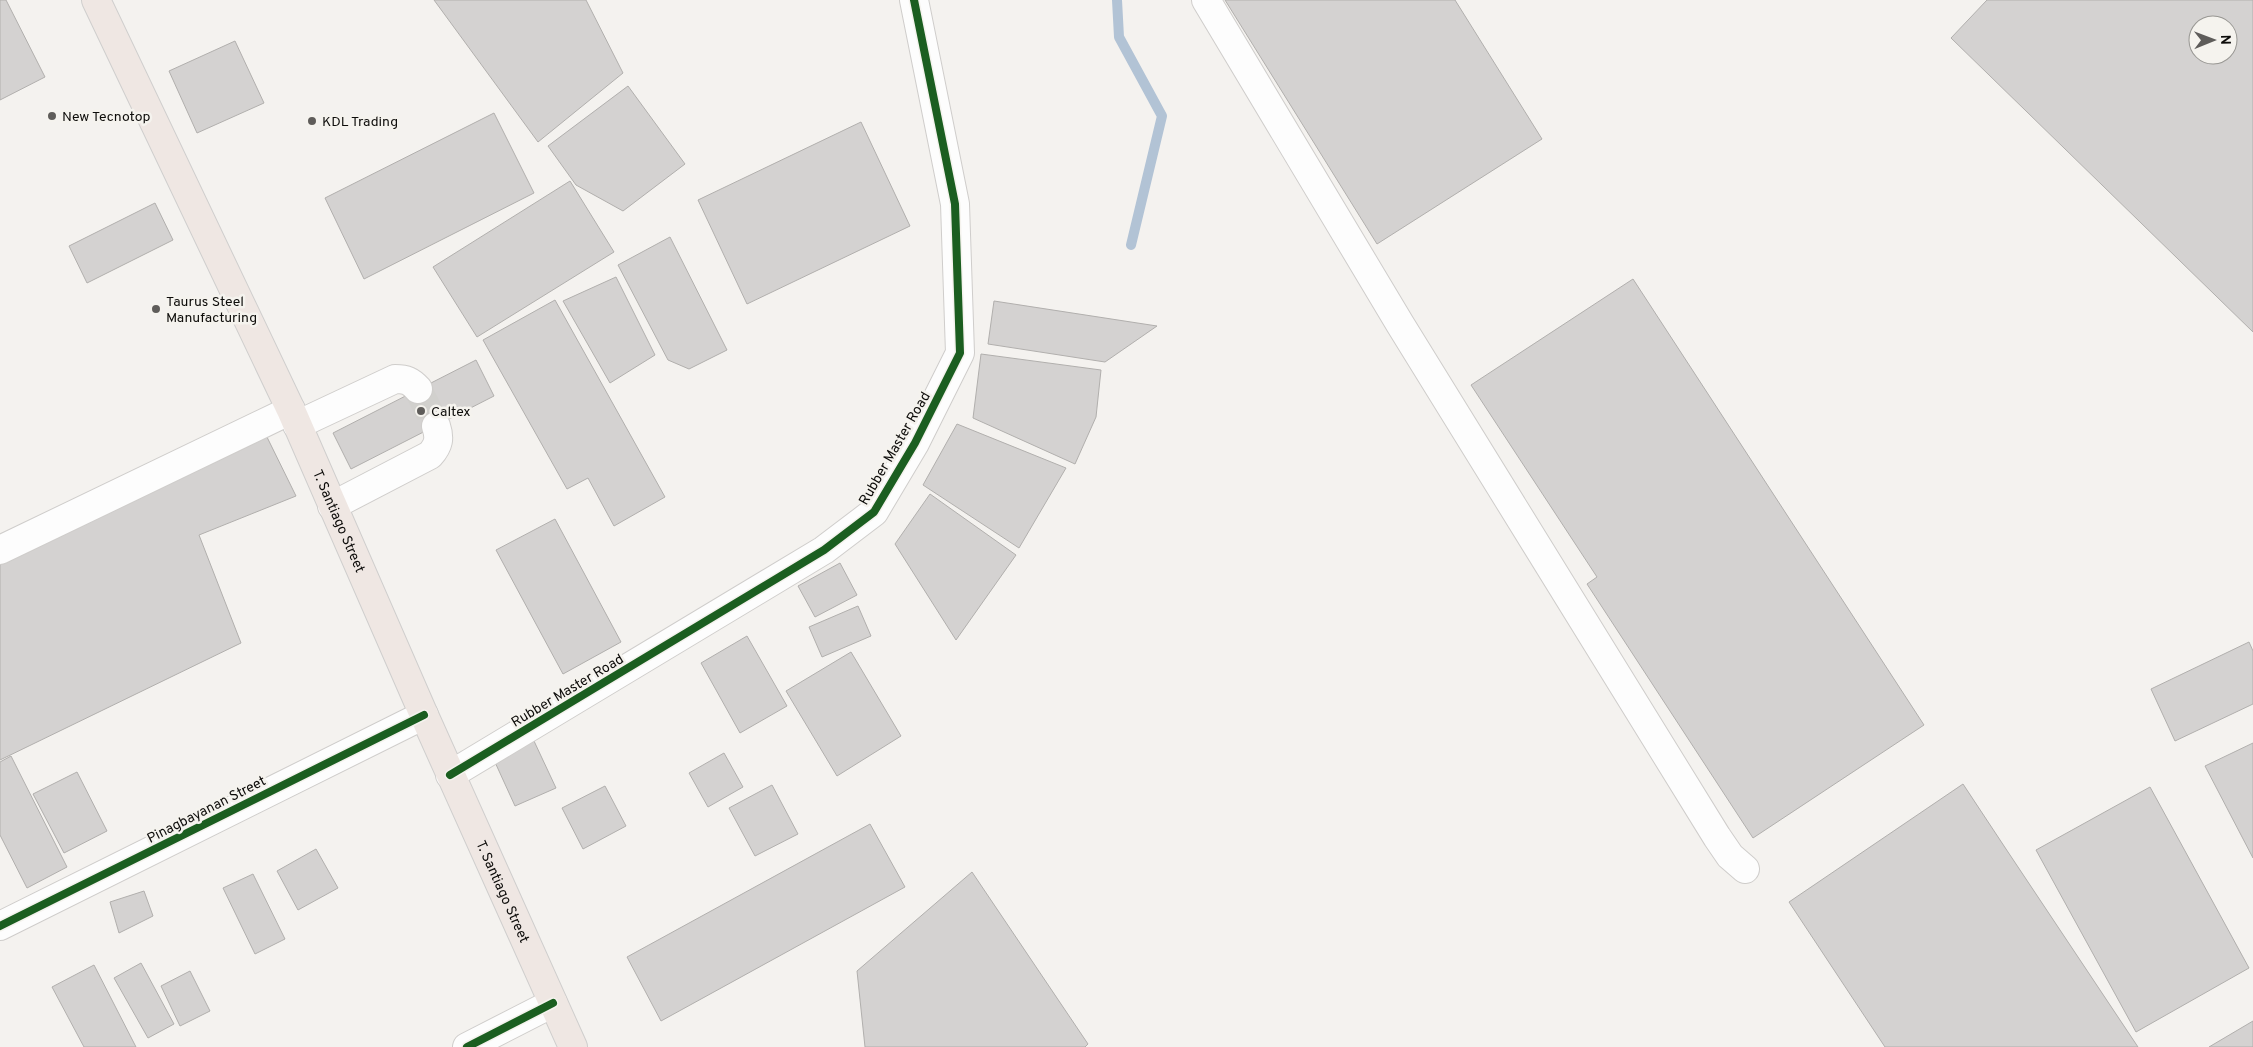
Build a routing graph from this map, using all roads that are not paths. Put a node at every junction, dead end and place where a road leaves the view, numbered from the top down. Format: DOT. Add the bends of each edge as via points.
graph roads {
  1 [pos="96,0"];
  2 [pos="914,0"];
  3 [pos="1206,0"];
  4 [pos="418,389"];
  5 [pos="294,417"];
  6 [pos="436,426"];
  7 [pos="332,506"];
  8 [pos="0,550"];
  9 [pos="424,715"];
  10 [pos="450,775"];
  11 [pos="1745,869"];
  12 [pos="0,926"];
  13 [pos="553,1003"];
  14 [pos="466,1047"];
  15 [pos="573,1047"];
  1 -- 5 [label="main road, T. Santiago Street"];
  2 -- 10 [label="street, Rubber Master Road" via="956,204 960,353 915,443 874,512 824,550"];
  3 -- 11 [label="street" via="1400,324 1712,828 1730,856"];
  4 -- 5 [label="street" via="412,382 395,379"];
  5 -- 7 [label="main road, T. Santiago Street"];
  5 -- 8 [label="street"];
  6 -- 7 [label="street" via="440,438 430,455"];
  7 -- 9 [label="main road, T. Santiago Street"];
  9 -- 10 [label="main road, T. Santiago Street"];
  9 -- 12 [label="street, Pinagbayanan Street"];
  10 -- 13 [label="main road, T. Santiago Street"];
  13 -- 14 [label="street"];
  13 -- 15 [label="main road, T. Santiago Street"];
}
